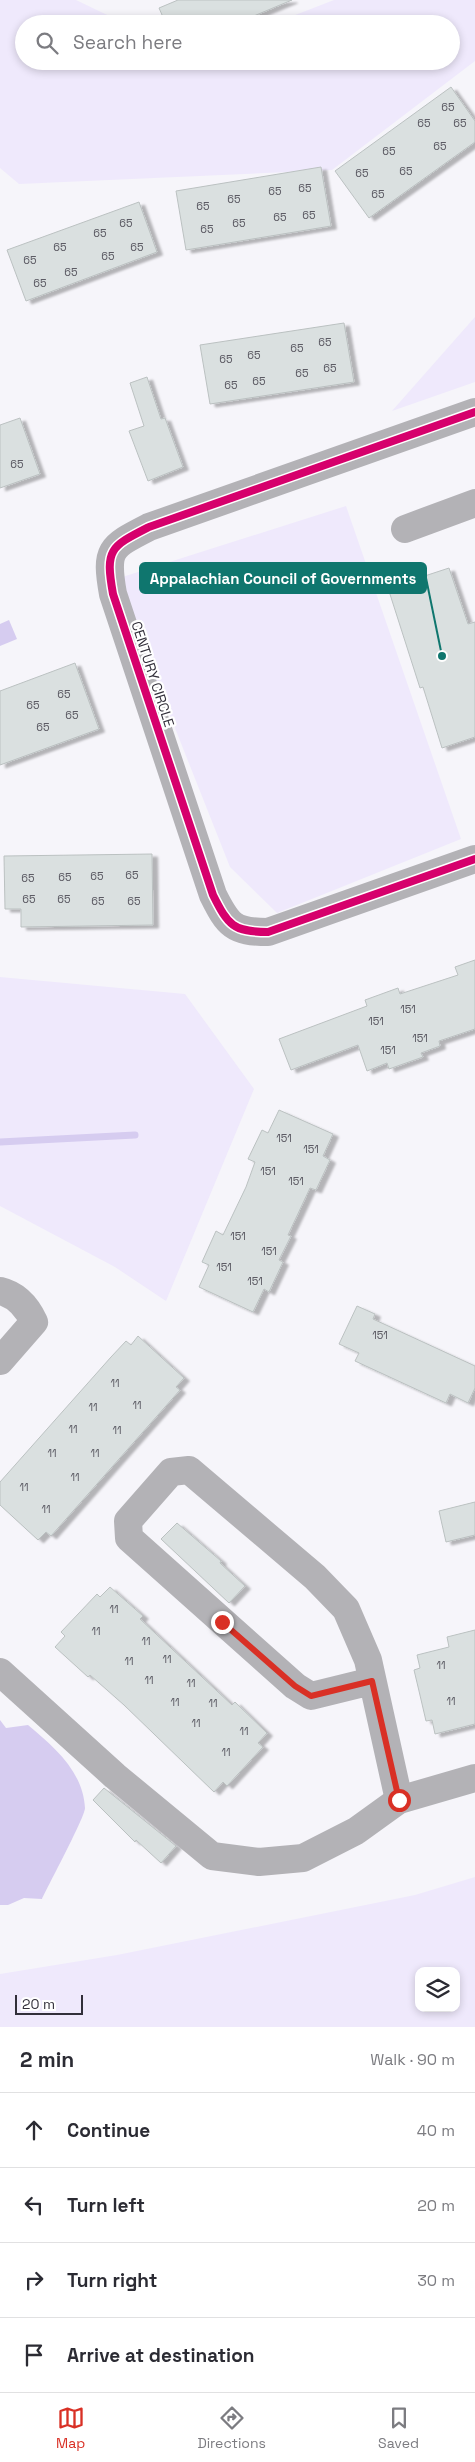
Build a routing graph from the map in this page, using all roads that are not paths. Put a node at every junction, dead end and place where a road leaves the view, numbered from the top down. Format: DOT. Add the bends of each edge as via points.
graph roads {
  1 [pos="475,412"];
  2 [pos="475,503"];
  3 [pos="406,529"];
  4 [pos="475,858"];
  5 [pos="0,1291"];
  6 [pos="0,1361"];
  7 [pos="0,1672"];
  8 [pos="372,1681"];
  9 [pos="475,1778"];
  10 [pos="399,1800"];
  1 -- 4 [label="street, CENTURY CIRCLE" via="149,527 121,542 112,552 109,570 113,594 213,895 223,915 235,928 246,932 268,932"];
  2 -- 3 [label="street"];
  5 -- 6 [label="street" via="26,1306 34,1322"];
  7 -- 10 [label="street" via="115,1776 212,1856 259,1862 303,1858 356,1831"];
  8 -- 8 [label="street" via="368,1660 346,1609 316,1577 188,1470 171,1472 128,1521 128,1538 295,1686 311,1696"];
  8 -- 10 [label="street"];
  9 -- 10 [label="street"];
}
